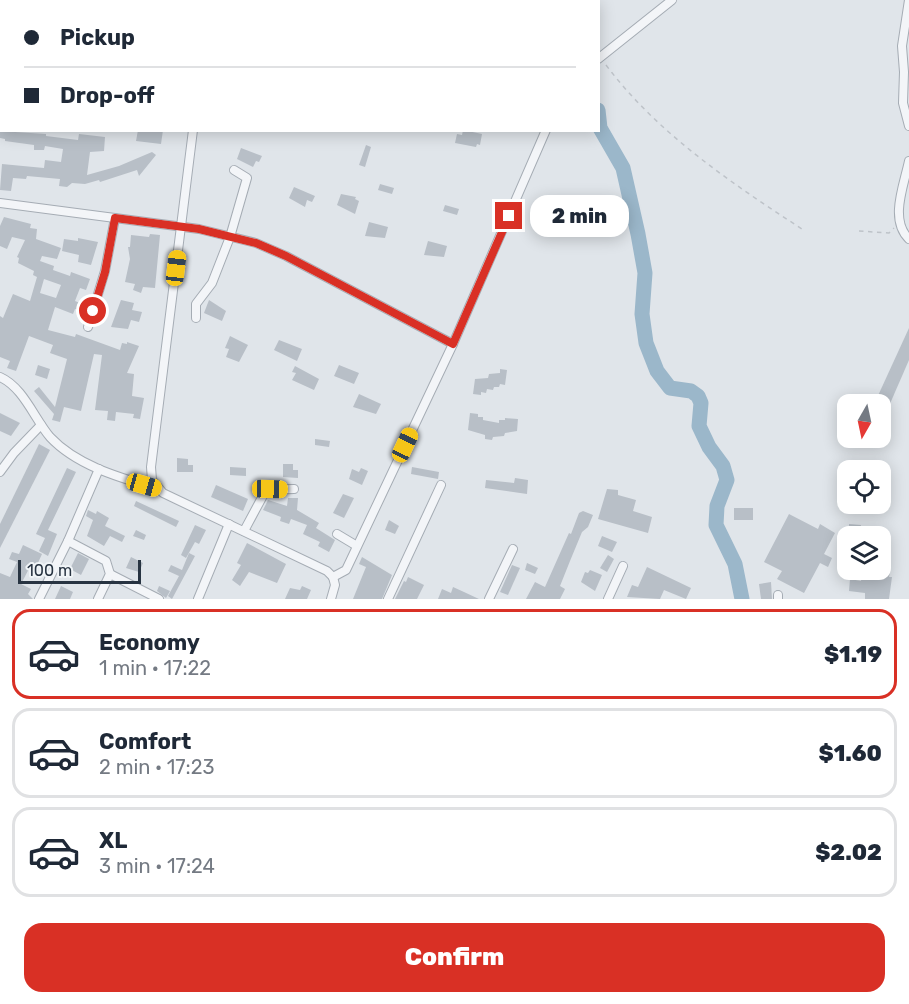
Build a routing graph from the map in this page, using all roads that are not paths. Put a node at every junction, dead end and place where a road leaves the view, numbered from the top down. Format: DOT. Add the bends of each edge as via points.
graph roads {
  1 [pos="672,0"];
  2 [pos="909,0"];
  3 [pos="600,59"];
  4 [pos="906,105"];
  5 [pos="909,126"];
  6 [pos="193,132"];
  7 [pos="545,132"];
  8 [pos="909,161"];
  9 [pos="234,170"];
  10 [pos="0,203"];
  11 [pos="115,218"];
  12 [pos="181,227"];
  13 [pos="230,237"];
  14 [pos="909,238"];
  15 [pos="196,318"];
  16 [pos="88,327"];
  17 [pos="453,344"];
  18 [pos="0,377"];
  19 [pos="41,425"];
  20 [pos="99,469"];
  21 [pos="0,472"];
  22 [pos="441,484"];
  23 [pos="158,489"];
  24 [pos="294,489"];
  25 [pos="229,524"];
  26 [pos="244,531"];
  27 [pos="337,534"];
  28 [pos="68,541"];
  29 [pos="357,546"];
  30 [pos="513,549"];
  31 [pos="623,566"];
  32 [pos="110,574"];
  33 [pos="333,577"];
  34 [pos="39,599"];
  35 [pos="98,599"];
  36 [pos="159,599"];
  37 [pos="198,599"];
  38 [pos="331,599"];
  39 [pos="388,599"];
  40 [pos="489,599"];
  41 [pos="608,599"];
  1 -- 3 [label="street"];
  2 -- 4 [label="street" via="902,46"];
  4 -- 5 [label="street"];
  6 -- 12 [label="street"];
  7 -- 17 [label="street"];
  8 -- 14 [label="street" via="898,215"];
  9 -- 13 [label="street" via="247,178"];
  10 -- 11 [label="street"];
  11 -- 12 [label="street"];
  11 -- 16 [label="street" via="105,272"];
  12 -- 13 [label="street"];
  12 -- 23 [label="street" via="151,467"];
  13 -- 15 [label="street" via="212,283 196,304"];
  13 -- 17 [label="street" via="286,256"];
  17 -- 29 [label="street"];
  18 -- 19 [label="street" via="14,386"];
  19 -- 20 [label="street" via="62,448"];
  19 -- 21 [label="street"];
  20 -- 23 [label="street"];
  20 -- 28 [label="street"];
  22 -- 39 [label="street"];
  23 -- 25 [label="street"];
  24 -- 26 [label="street" via="266,490"];
  25 -- 26 [label="street"];
  25 -- 37 [label="street"];
  26 -- 33 [label="street"];
  27 -- 29 [label="street"];
  28 -- 32 [label="street" via="100,555"];
  28 -- 34 [label="street"];
  29 -- 33 [label="street" via="346,570"];
  30 -- 40 [label="street"];
  31 -- 41 [label="street"];
  32 -- 35 [label="street"];
  32 -- 36 [label="street"];
  33 -- 38 [label="street"];
}
